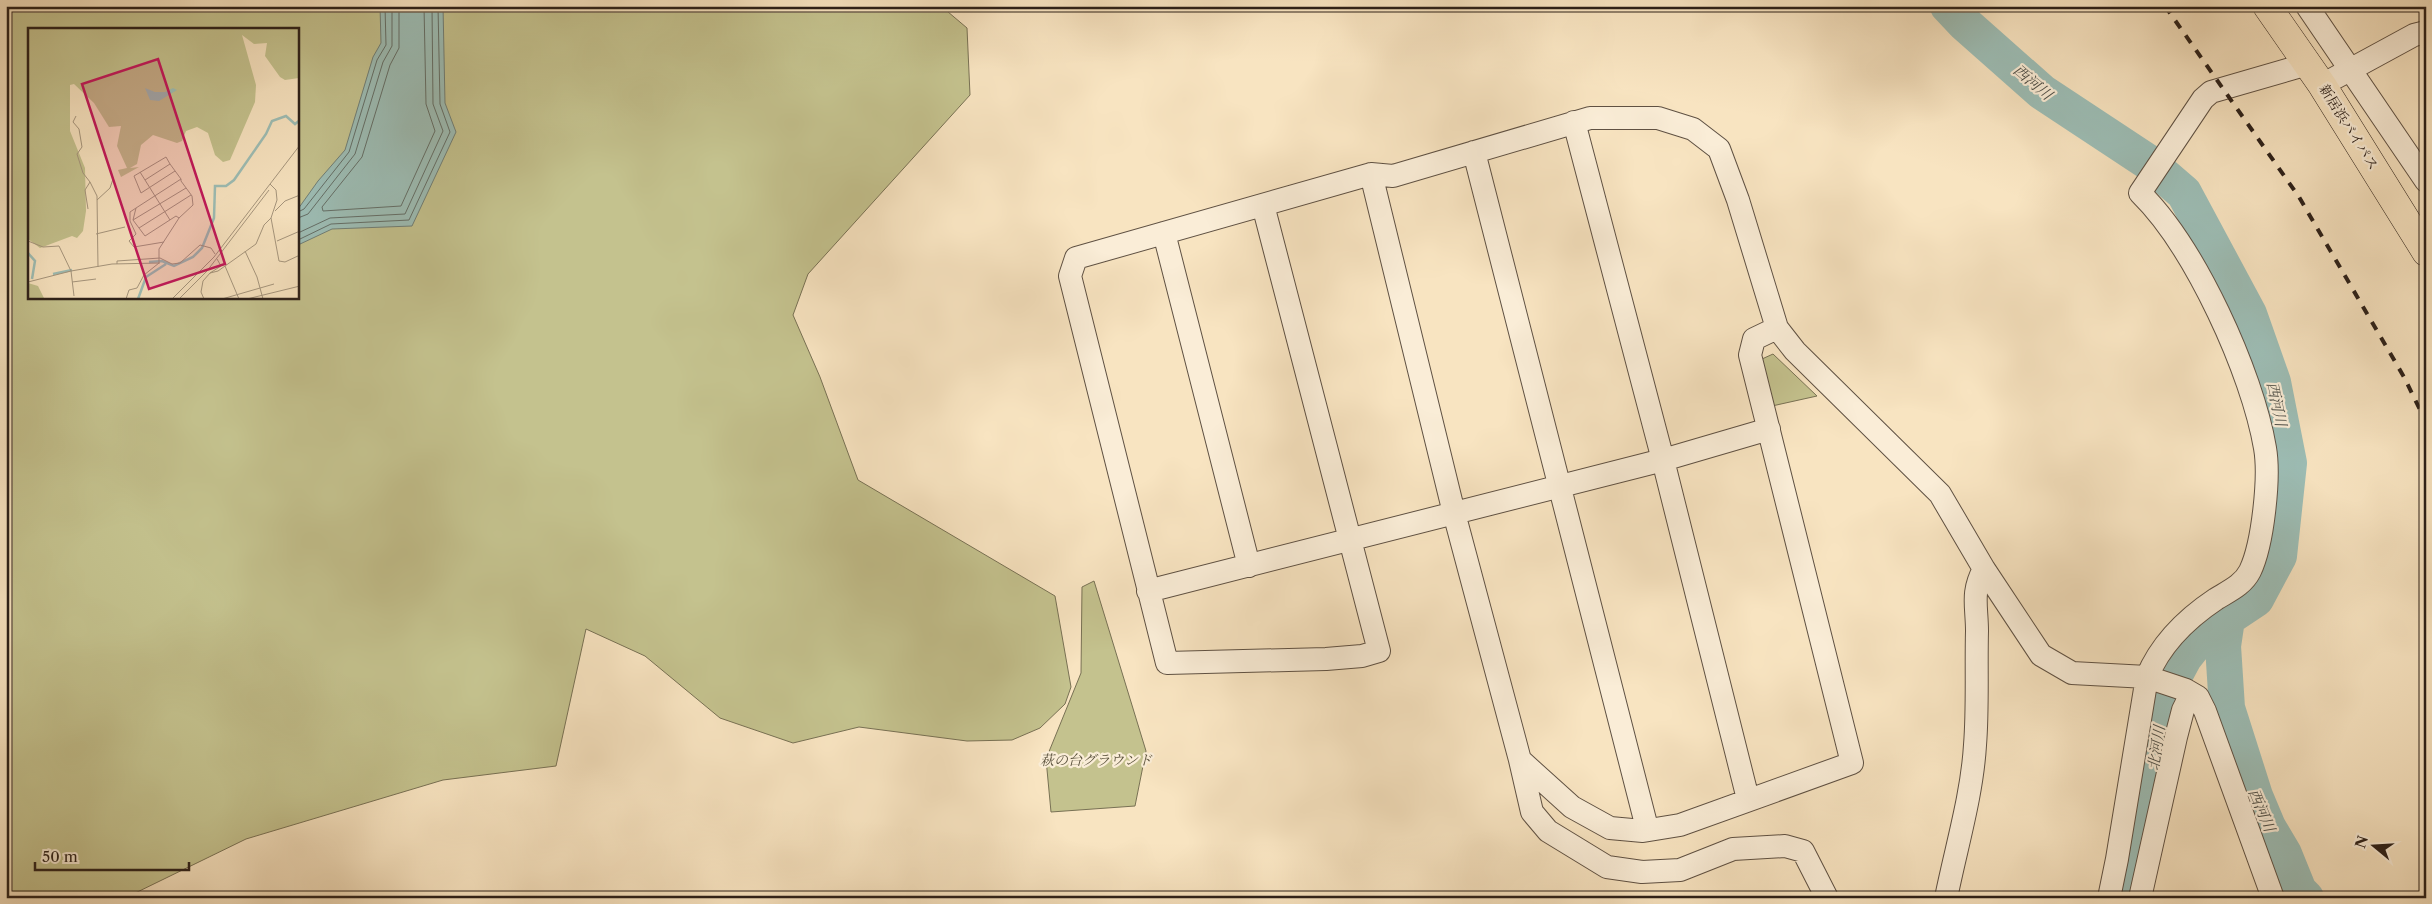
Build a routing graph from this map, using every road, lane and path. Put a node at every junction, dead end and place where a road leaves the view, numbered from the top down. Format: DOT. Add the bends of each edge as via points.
graph roads {
  1 [pos="2267,6"];
  2 [pos="2308,6"];
  3 [pos="2426,32"];
  4 [pos="2351,69"];
  5 [pos="2315,74"];
  6 [pos="1574,122"];
  7 [pos="1474,152"];
  8 [pos="1371,174"];
  9 [pos="2426,181"];
  10 [pos="1262,205"];
  11 [pos="1164,233"];
  12 [pos="2426,252"];
  13 [pos="1777,328"];
  14 [pos="1768,429"];
  15 [pos="1664,460"];
  16 [pos="1560,486"];
  17 [pos="1454,513"];
  18 [pos="1350,540"];
  19 [pos="1249,566"];
  20 [pos="1984,569"];
  21 [pos="1148,591"];
  22 [pos="2152,678"];
  23 [pos="2189,692"];
  24 [pos="1520,760"];
  25 [pos="1748,799"];
  26 [pos="1643,831"];
  27 [pos="1827,898"];
  28 [pos="1946,898"];
  29 [pos="2109,898"];
  30 [pos="2140,898"];
  31 [pos="2273,898"];
  1 -- 5 [label="highway, 新居浜バイパス"];
  2 -- 4 [label="street"];
  3 -- 4 [label="street" via="2414,35"];
  4 -- 5 [label="street"];
  4 -- 9 [label="street"];
  5 -- 12 [label="highway, 新居浜バイパス"];
  5 -- 22 [label="street" via="2211,92 2203,99 2140,193 2151,203 2194,263 2232,346 2254,402 2265,449 2267,479 2259,539 2250,570 2241,584 2174,632 2153,663"];
  6 -- 7 [label="street"];
  6 -- 13 [label="street" via="1590,118 1658,118 1693,129 1719,149"];
  6 -- 15 [label="street"];
  7 -- 8 [label="street" via="1393,176"];
  7 -- 16 [label="street"];
  8 -- 10 [label="street"];
  8 -- 17 [label="street"];
  10 -- 11 [label="street"];
  10 -- 18 [label="street"];
  11 -- 19 [label="street"];
  11 -- 21 [label="street" via="1076,258 1070,276"];
  13 -- 14 [label="street" via="1754,339 1750,356"];
  13 -- 20 [label="street" via="1794,351 1940,494"];
  14 -- 15 [label="street"];
  14 -- 25 [label="street" via="1852,763"];
  15 -- 16 [label="street"];
  15 -- 25 [label="street"];
  16 -- 17 [label="street"];
  16 -- 26 [label="street" via="1645,820"];
  17 -- 18 [label="street"];
  17 -- 24 [label="street"];
  18 -- 19 [label="street"];
  18 -- 21 [label="street" via="1379,651 1362,656 1167,663"];
  19 -- 21 [label="street"];
  20 -- 22 [label="street" via="2041,655 2072,673"];
  20 -- 28 [label="street" via="1977,582 1974,602 1977,624 1975,745"];
  22 -- 23 [label="street"];
  22 -- 29 [label="street"];
  23 -- 30 [label="street"];
  23 -- 31 [label="street" via="2198,698 2205,711"];
  24 -- 26 [label="street" via="1572,807 1610,828"];
  24 -- 27 [label="street" via="1532,812 1548,831 1607,867 1642,872 1680,870 1733,849 1785,846 1803,851"];
  25 -- 26 [label="street" via="1680,825"];
}
